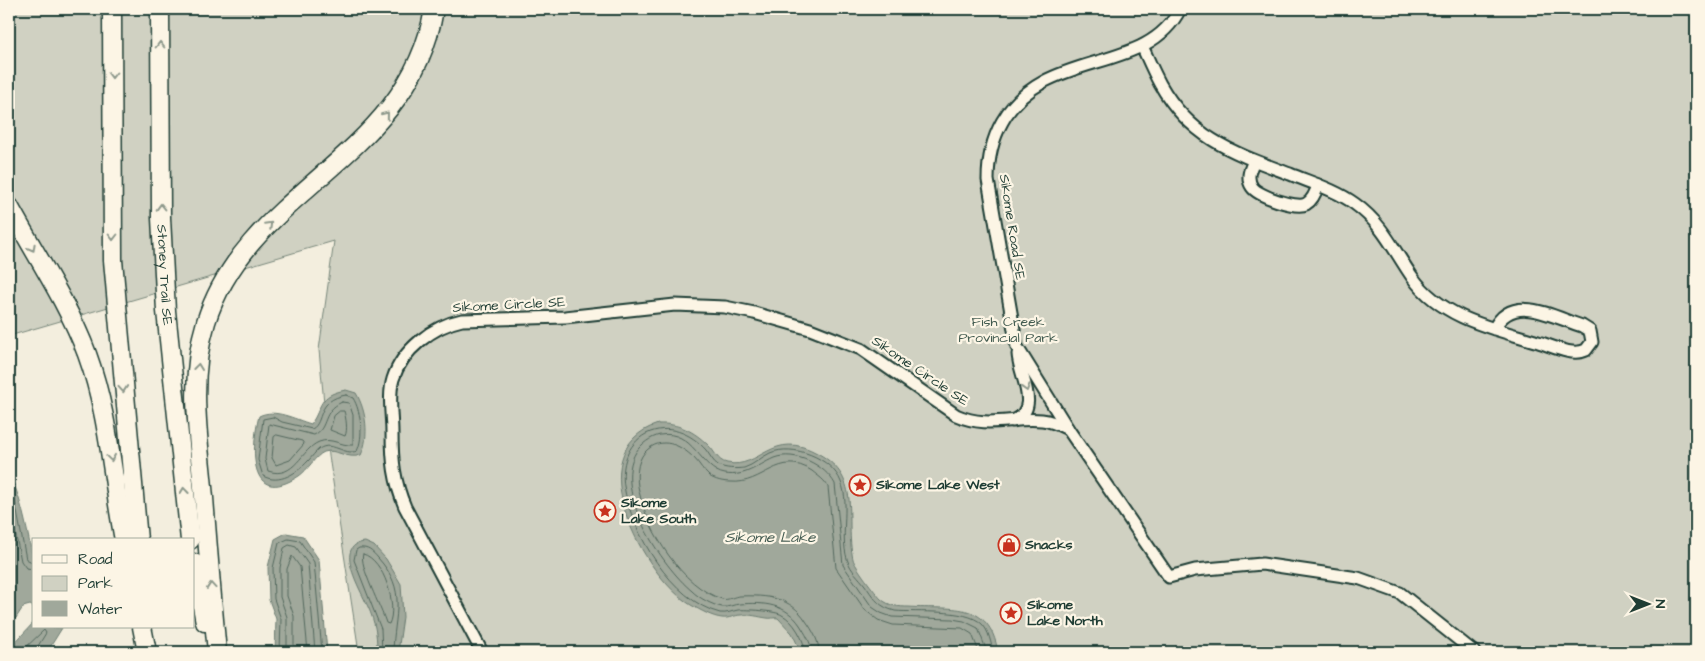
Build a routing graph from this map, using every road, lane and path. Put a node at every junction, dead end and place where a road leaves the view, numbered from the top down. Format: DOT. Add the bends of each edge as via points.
graph roads {
  1 [pos="112,9"];
  2 [pos="160,9"];
  3 [pos="434,9"];
  4 [pos="1180,9"];
  5 [pos="1142,46"];
  6 [pos="1254,161"];
  7 [pos="1318,185"];
  8 [pos="9,206"];
  9 [pos="1494,329"];
  10 [pos="1017,347"];
  11 [pos="1010,422"];
  12 [pos="1068,429"];
  13 [pos="124,538"];
  14 [pos="138,538"];
  15 [pos="190,538"];
  16 [pos="195,568"];
  17 [pos="142,628"];
  18 [pos="150,628"];
  19 [pos="147,652"];
  20 [pos="154,652"];
  21 [pos="211,652"];
  22 [pos="217,652"];
  23 [pos="482,652"];
  24 [pos="1473,652"];
  1 -- 14 [label="highway, one-way" via="113,260"];
  15 -- 2 [label="highway, Stoney Trail SE, one-way" via="166,311 161,218"];
  22 -- 3 [label="highway, one-way" via="196,416 197,367 206,322 225,282 248,247 359,143 396,101 418,62"];
  4 -- 5 [label="street, Sikome Road SE" via="1164,31"];
  5 -- 6 [label="street" via="1160,84 1184,117 1209,139"];
  5 -- 10 [label="street, Sikome Road SE" via="1064,71 1037,84 1012,108 997,132 989,158 988,186"];
  6 -- 7 [label="street"];
  6 -- 7 [label="street" via="1249,180 1253,189 1261,194 1301,206 1312,198"];
  7 -- 9 [label="street" via="1350,201 1373,219 1388,236 1416,282 1436,302 1464,318"];
  8 -- 13 [label="highway, one-way" via="86,353 106,424"];
  9 -- 9 [label="street" via="1576,352 1586,350 1592,342 1590,331 1582,326 1522,308 1506,313"];
  10 -- 11 [label="street, Sikome Road SE, one-way" via="1028,402 1023,415"];
  10 -- 12 [label="street, Sikome Road SE"];
  11 -- 12 [label="street, Sikome Circle SE" via="1044,420"];
  11 -- 23 [label="street, Sikome Circle SE" via="978,423 968,420 861,349 775,318 725,308 675,306 565,317 448,323 429,334 405,357 394,376 391,389 392,464 405,507"];
  12 -- 24 [label="street" via="1169,577 1201,569 1262,564 1358,578 1400,593"];
  16 -- 21 [label="highway"];
  17 -- 19 [label="highway"];
  18 -- 20 [label="highway"];
}
